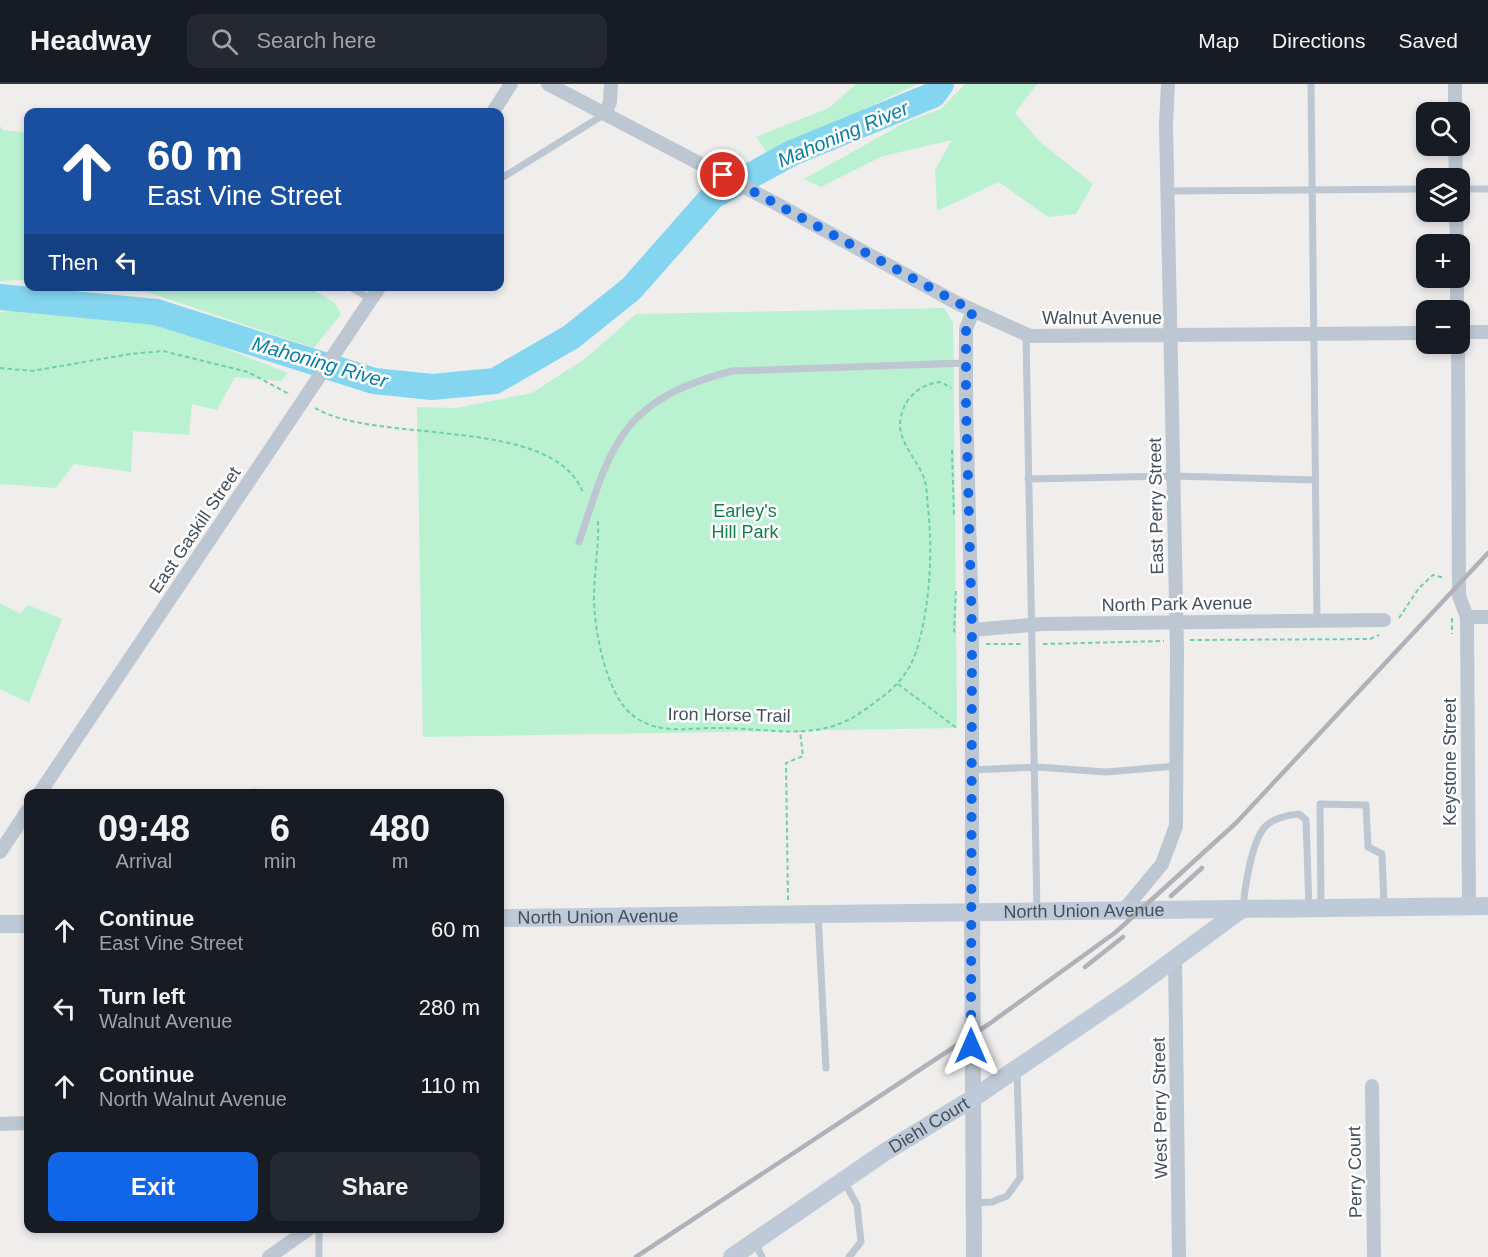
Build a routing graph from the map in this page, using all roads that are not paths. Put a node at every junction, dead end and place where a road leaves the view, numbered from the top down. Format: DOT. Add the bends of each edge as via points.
graph roads {
  1 [pos="511,84"];
  2 [pos="548,84"];
  3 [pos="611,84"];
  4 [pos="1168,84"];
  5 [pos="1311,84"];
  6 [pos="1455,84"];
  7 [pos="1455,102"];
  8 [pos="496,108"];
  9 [pos="605,114"];
  10 [pos="504,177"];
  11 [pos="1311,188"];
  12 [pos="1416,189"];
  13 [pos="1470,189"];
  14 [pos="1488,189"];
  15 [pos="1167,191"];
  16 [pos="357,291"];
  17 [pos="377,291"];
  18 [pos="371,299"];
  19 [pos="973,311"];
  20 [pos="1470,332"];
  21 [pos="1488,332"];
  22 [pos="1416,333"];
  23 [pos="1312,334"];
  24 [pos="1026,335"];
  25 [pos="1171,336"];
  26 [pos="1458,354"];
  27 [pos="966,363"];
  28 [pos="1173,476"];
  29 [pos="1028,479"];
  30 [pos="1315,480"];
  31 [pos="579,542"];
  32 [pos="1467,617"];
  33 [pos="1488,617"];
  34 [pos="1317,620"];
  35 [pos="1383,620"];
  36 [pos="1176,622"];
  37 [pos="1030,624"];
  38 [pos="972,630"];
  39 [pos="1177,766"];
  40 [pos="1034,768"];
  41 [pos="972,770"];
  42 [pos="42,789"];
  43 [pos="24,816"];
  44 [pos="0,852"];
  45 [pos="1384,906"];
  46 [pos="1469,906"];
  47 [pos="1488,906"];
  48 [pos="1315,908"];
  49 [pos="1242,909"];
  50 [pos="1123,911"];
  51 [pos="972,912"];
  52 [pos="1038,912"];
  53 [pos="819,914"];
  54 [pos="504,918"];
  55 [pos="0,924"];
  56 [pos="24,924"];
  57 [pos="1175,958"];
  58 [pos="826,1068"];
  59 [pos="1017,1068"];
  60 [pos="1372,1086"];
  61 [pos="972,1099"];
  62 [pos="0,1124"];
  63 [pos="24,1124"];
  64 [pos="844,1181"];
  65 [pos="974,1203"];
  66 [pos="303,1233"];
  67 [pos="319,1233"];
  68 [pos="758,1249"];
  69 [pos="269,1257"];
  70 [pos="319,1257"];
  71 [pos="732,1257"];
  72 [pos="849,1257"];
  73 [pos="974,1257"];
  74 [pos="1179,1257"];
  75 [pos="1374,1257"];
  1 -- 8 [label="street"];
  2 -- 9 [label="street, Walnut Avenue"];
  3 -- 9 [label="street"];
  4 -- 15 [label="street, East Perry Street"];
  5 -- 11 [label="lane"];
  6 -- 7 [label="street"];
  9 -- 10 [label="lane"];
  9 -- 19 [label="street, Walnut Avenue"];
  11 -- 12 [label="lane"];
  11 -- 15 [label="lane"];
  11 -- 23 [label="lane"];
  13 -- 14 [label="lane"];
  15 -- 25 [label="street, East Perry Street"];
  16 -- 18 [label="lane"];
  17 -- 18 [label="street, East Gaskill Street"];
  18 -- 42 [label="street, East Gaskill Street"];
  19 -- 24 [label="street, Walnut Avenue"];
  19 -- 27 [label="street" via="966,329"];
  20 -- 21 [label="street"];
  22 -- 23 [label="street, Walnut Avenue"];
  23 -- 25 [label="street, Walnut Avenue"];
  23 -- 30 [label="lane"];
  24 -- 25 [label="street, Walnut Avenue"];
  24 -- 29 [label="lane"];
  25 -- 28 [label="street, East Perry Street"];
  26 -- 32 [label="street, Keystone Street" via="1458,541 1460,596"];
  27 -- 31 [label="lane" via="732,371 696,381 659,399 629,423 603,470"];
  27 -- 38 [label="street"];
  28 -- 29 [label="lane"];
  28 -- 30 [label="lane"];
  28 -- 36 [label="street, East Perry Street"];
  29 -- 37 [label="lane"];
  30 -- 34 [label="lane"];
  32 -- 33 [label="street"];
  32 -- 46 [label="street, Keystone Street"];
  34 -- 35 [label="street, North Park Avenue"];
  34 -- 36 [label="street, North Park Avenue"];
  36 -- 37 [label="street, North Park Avenue"];
  36 -- 39 [label="street, East Perry Street"];
  37 -- 38 [label="street, North Park Avenue"];
  37 -- 40 [label="lane"];
  38 -- 41 [label="street"];
  39 -- 40 [label="lane" via="1107,772"];
  39 -- 50 [label="street, East Perry Street" via="1176,826 1170,848 1162,864"];
  40 -- 41 [label="lane"];
  40 -- 52 [label="lane"];
  41 -- 51 [label="street"];
  43 -- 44 [label="street"];
  45 -- 46 [label="main road, North Union Avenue"];
  45 -- 48 [label="main road, North Union Avenue"];
  45 -- 48 [label="lane" via="1382,854 1368,847 1366,805 1320,804"];
  46 -- 47 [label="main road, North Union Avenue"];
  48 -- 49 [label="main road, North Union Avenue"];
  48 -- 49 [label="lane" via="1308,833 1304,817 1299,814 1263,829"];
  49 -- 50 [label="main road, North Union Avenue"];
  49 -- 57 [label="main road, Diehl Court"];
  50 -- 52 [label="main road, North Union Avenue"];
  51 -- 52 [label="main road, North Union Avenue"];
  51 -- 53 [label="main road, North Union Avenue"];
  51 -- 61 [label="street"];
  53 -- 54 [label="main road, North Union Avenue"];
  53 -- 58 [label="lane"];
  55 -- 56 [label="main road"];
  57 -- 59 [label="main road, Diehl Court"];
  57 -- 74 [label="street, West Perry Street"];
  59 -- 61 [label="main road, Diehl Court"];
  59 -- 65 [label="lane" via="1020,1178 1007,1196"];
  60 -- 75 [label="street, Perry Court"];
  61 -- 64 [label="main road, Diehl Court"];
  61 -- 65 [label="street"];
  62 -- 63 [label="street"];
  64 -- 68 [label="main road, Diehl Court"];
  64 -- 72 [label="lane" via="857,1205 861,1242"];
  65 -- 73 [label="street"];
  66 -- 69 [label="street"];
  67 -- 70 [label="lane"];
  68 -- 71 [label="main road, Diehl Court"];
}
